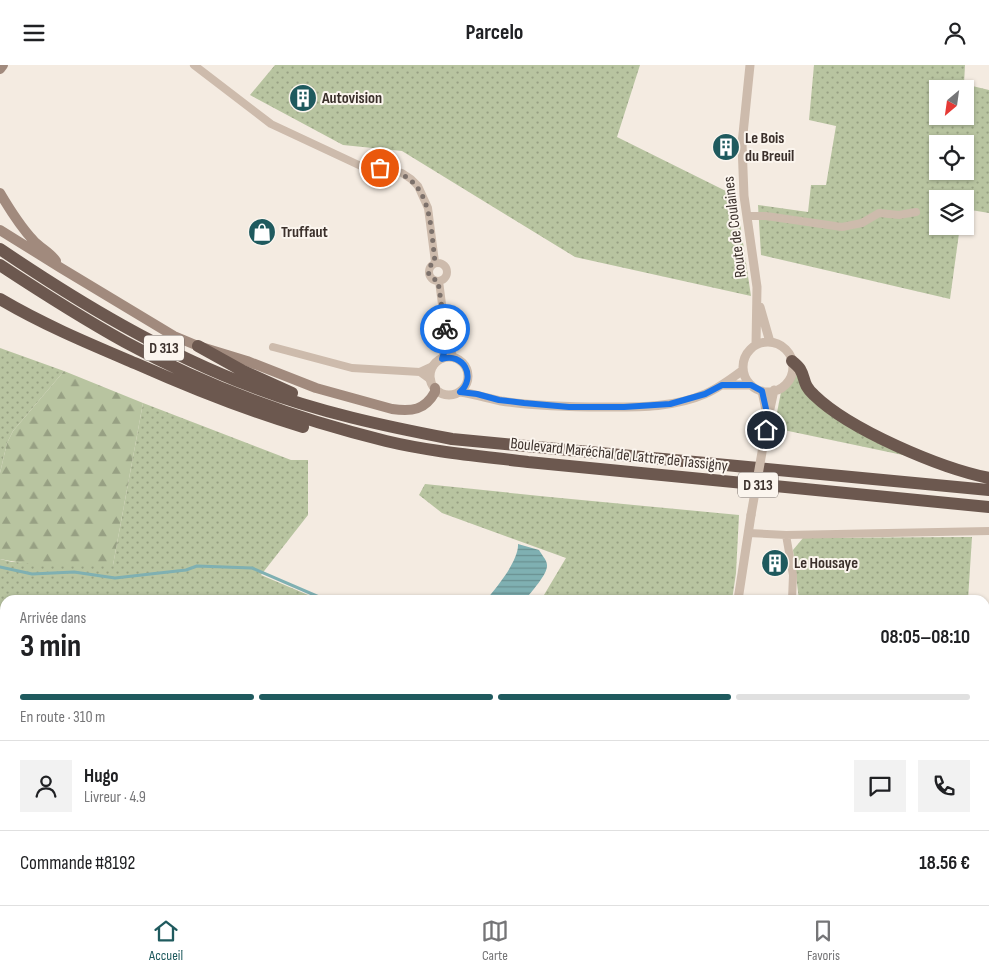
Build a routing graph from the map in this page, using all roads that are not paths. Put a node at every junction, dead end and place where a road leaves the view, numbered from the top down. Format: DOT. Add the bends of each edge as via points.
graph roads {
  1 [pos="3,65"];
  2 [pos="194,65"];
  3 [pos="750,65"];
  4 [pos="0,69"];
  5 [pos="0,193"];
  6 [pos="916,212"];
  7 [pos="747,216"];
  8 [pos="0,229"];
  9 [pos="0,249"];
  10 [pos="435,262"];
  11 [pos="0,265"];
  12 [pos="61,268"];
  13 [pos="438,281"];
  14 [pos="0,289"];
  15 [pos="756,295"];
  16 [pos="0,299"];
  17 [pos="57,329"];
  18 [pos="770,342"];
  19 [pos="447,343"];
  20 [pos="756,345"];
  21 [pos="198,346"];
  22 [pos="273,347"];
  23 [pos="454,358"];
  24 [pos="442,359"];
  25 [pos="792,361"];
  26 [pos="433,366"];
  27 [pos="743,369"];
  28 [pos="420,372"];
  29 [pos="468,379"];
  30 [pos="433,384"];
  31 [pos="722,385"];
  32 [pos="751,385"];
  33 [pos="774,390"];
  34 [pos="762,391"];
  35 [pos="460,392"];
  36 [pos="477,394"];
  37 [pos="342,416"];
  38 [pos="768,418"];
  39 [pos="338,429"];
  40 [pos="989,478"];
  41 [pos="989,490"];
  42 [pos="989,507"];
  43 [pos="989,531"];
  44 [pos="748,533"];
  45 [pos="786,535"];
  46 [pos="739,595"];
  47 [pos="792,595"];
  1 -- 4 [label="main road"];
  2 -- 10 [label="street" via="271,124 362,167 388,169 412,179 428,208"];
  3 -- 7 [label="street, Route de Coulaines" via="742,145"];
  5 -- 12 [label="main road" via="21,227 52,255"];
  6 -- 7 [label="street" via="899,215 879,213 862,223 842,227"];
  7 -- 15 [label="street, Route de Coulaines"];
  8 -- 12 [label="main road"];
  9 -- 37 [label="highway, D 313" via="76,298 185,358 253,387"];
  10 -- 13 [label="street" via="428,272"];
  10 -- 13 [label="street" via="447,270 444,278"];
  11 -- 39 [label="highway, D 313" via="126,343 181,370 281,411"];
  12 -- 21 [label="main road" via="166,331"];
  13 -- 19 [label="street"];
  14 -- 17 [label="highway"];
  15 -- 18 [label="street, Route de Coulaines"];
  15 -- 20 [label="street, Route de Coulaines"];
  16 -- 17 [label="highway"];
  17 -- 39 [label="highway" via="220,399 328,434"];
  18 -- 20 [label="street"];
  18 -- 25 [label="street" via="785,349"];
  19 -- 23 [label="street"];
  19 -- 24 [label="street"];
  20 -- 27 [label="street" via="745,357"];
  21 -- 30 [label="main road" via="316,388 403,411 425,405 435,392"];
  21 -- 37 [label="highway" via="243,371"];
  22 -- 28 [label="street" via="352,368"];
  23 -- 24 [label="street"];
  23 -- 29 [label="street" via="464,364"];
  24 -- 26 [label="street"];
  25 -- 33 [label="street" via="789,379"];
  25 -- 40 [label="highway" via="800,370 806,388 836,413 897,445 949,467"];
  26 -- 28 [label="street"];
  26 -- 30 [label="street"];
  27 -- 31 [label="street"];
  27 -- 32 [label="street"];
  28 -- 30 [label="street"];
  29 -- 35 [label="street"];
  29 -- 36 [label="street"];
  30 -- 35 [label="street" via="439,392 448,395"];
  31 -- 32 [label="street"];
  31 -- 36 [label="street" via="691,399 649,407 569,407 499,400"];
  32 -- 34 [label="street"];
  33 -- 34 [label="street"];
  33 -- 38 [label="street"];
  34 -- 38 [label="street"];
  35 -- 36 [label="street"];
  37 -- 41 [label="highway, Boulevard Maréchal de Lattre de Tassigny / D 313" via="452,439"];
  38 -- 44 [label="street, bridge"];
  39 -- 42 [label="highway, Boulevard Maréchal de Lattre de Tassigny / D 313" via="463,454 705,481"];
  43 -- 45 [label="street"];
  44 -- 45 [label="street"];
  44 -- 46 [label="street"];
  45 -- 47 [label="street" via="793,575"];
}
